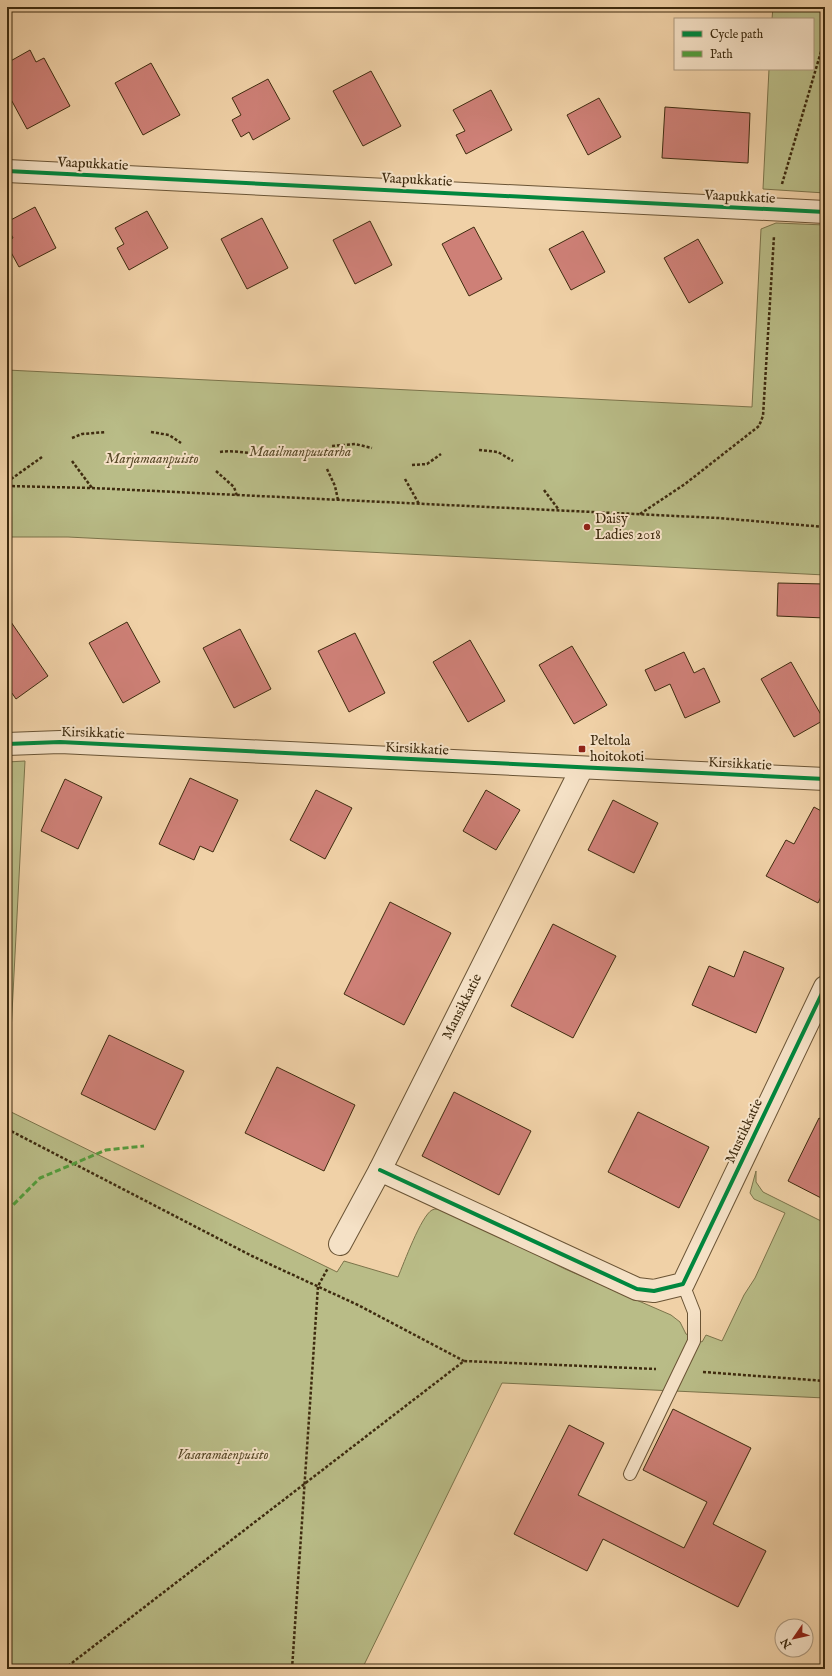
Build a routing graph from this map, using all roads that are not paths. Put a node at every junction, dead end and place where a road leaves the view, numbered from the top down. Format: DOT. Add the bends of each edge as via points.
graph roads {
  1 [pos="7,171"];
  2 [pos="825,212"];
  3 [pos="7,744"];
  4 [pos="582,768"];
  5 [pos="825,778"];
  6 [pos="825,987"];
  7 [pos="380,1170"];
  8 [pos="340,1244"];
  9 [pos="683,1284"];
  10 [pos="630,1474"];
  1 -- 2 [label="street, Vaapukkatie"];
  3 -- 4 [label="street, Kirsikkatie" via="60,742"];
  4 -- 5 [label="street, Kirsikkatie"];
  4 -- 7 [label="street, Mansikkatie"];
  6 -- 9 [label="street, Mustikkatie"];
  7 -- 8 [label="street, Mansikkatie"];
  7 -- 9 [label="street" via="637,1289 654,1291"];
  9 -- 10 [label="lane" via="694,1312 694,1341"];
}
